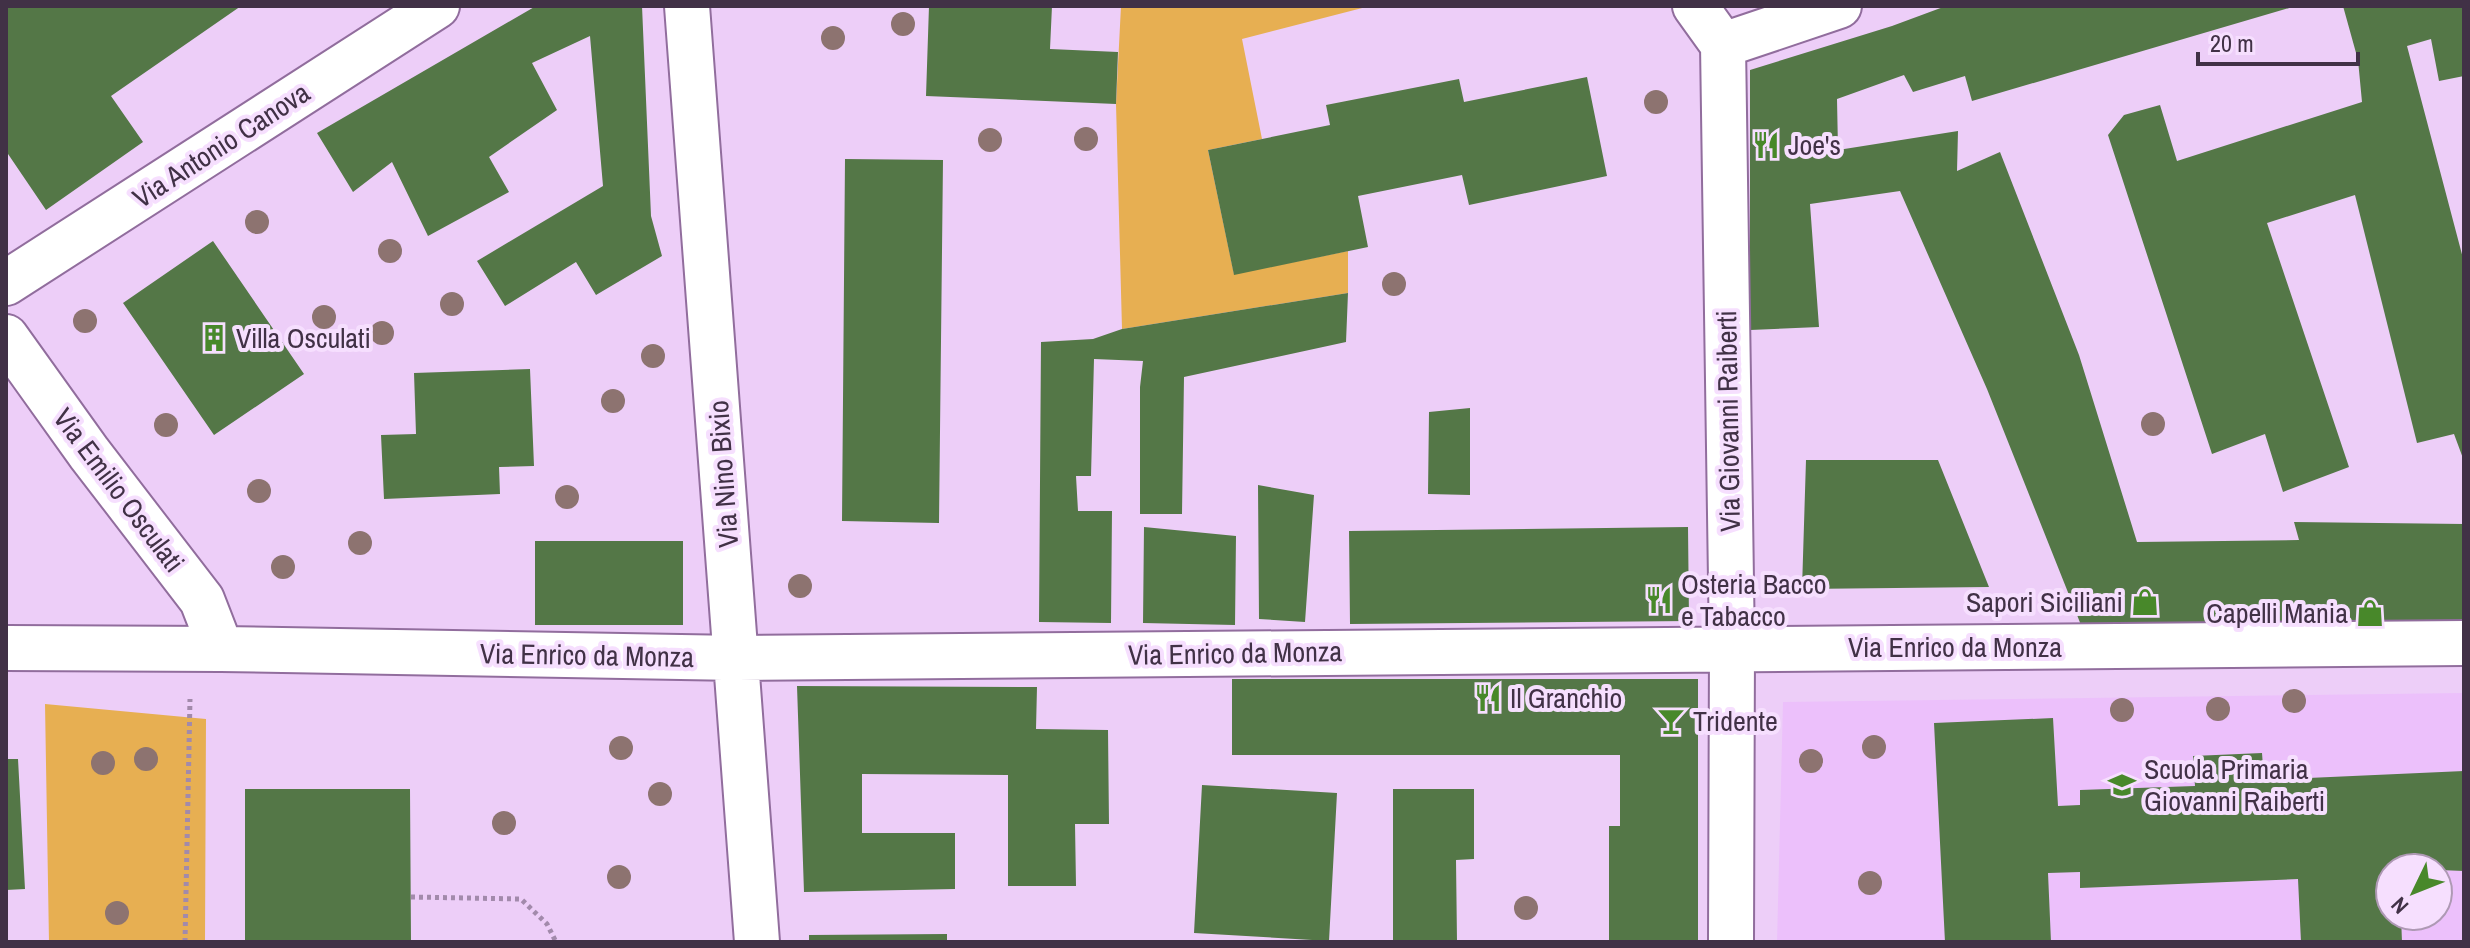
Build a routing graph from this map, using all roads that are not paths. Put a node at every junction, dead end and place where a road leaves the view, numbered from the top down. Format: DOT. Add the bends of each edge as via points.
graph roads {
  1 [pos="437,6"];
  2 [pos="687,6"];
  3 [pos="1695,6"];
  4 [pos="1839,6"];
  5 [pos="1723,45"];
  6 [pos="6,283"];
  7 [pos="6,337"];
  8 [pos="2464,643"];
  9 [pos="6,648"];
  10 [pos="1732,648"];
  11 [pos="206,649"];
  12 [pos="738,658"];
  13 [pos="757,942"];
  14 [pos="1731,942"];
  1 -- 6 [label="street, Via Antonio Canova"];
  2 -- 12 [label="street, Via Nino Bixio"];
  3 -- 5 [label="street"];
  4 -- 5 [label="street"];
  5 -- 10 [label="street, Via Giovanni Raiberti"];
  7 -- 11 [label="street, Via Emilio Osculati" via="202,600"];
  8 -- 10 [label="street, Via Enrico da Monza"];
  9 -- 11 [label="street, Via Enrico da Monza"];
  10 -- 12 [label="street, Via Enrico da Monza"];
  10 -- 14 [label="street, Via Giovanni Raiberti"];
  11 -- 12 [label="street, Via Enrico da Monza"];
  12 -- 13 [label="street, Via Nino Bixio"];
}
